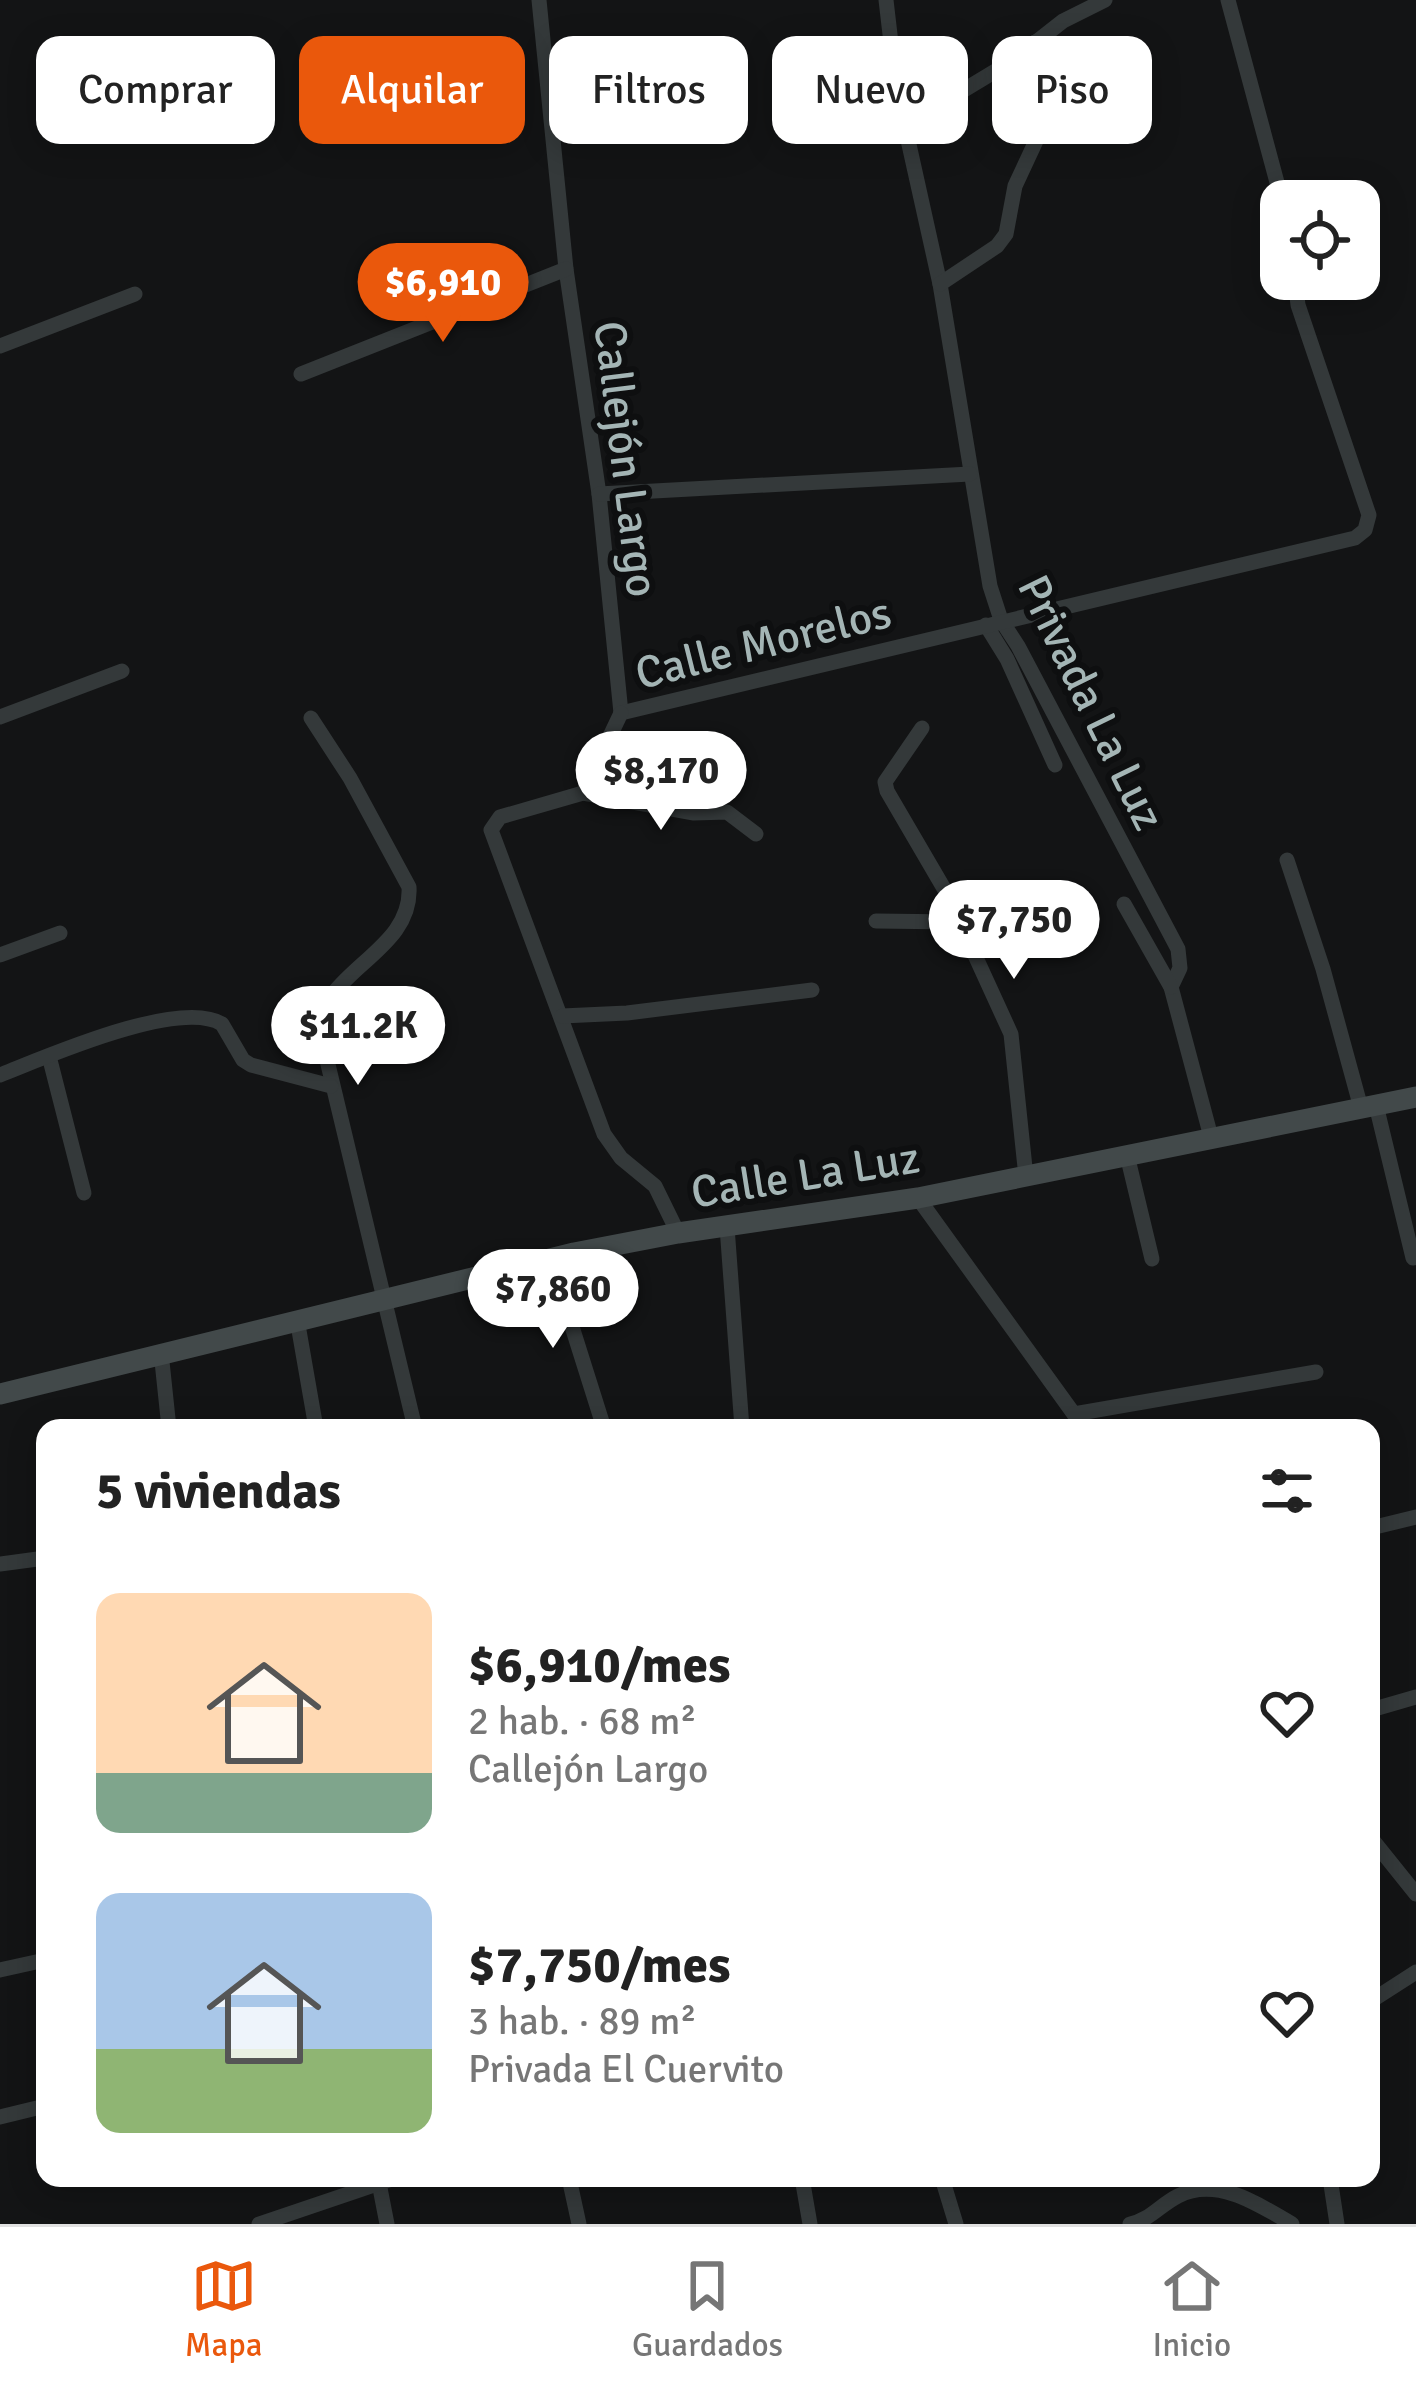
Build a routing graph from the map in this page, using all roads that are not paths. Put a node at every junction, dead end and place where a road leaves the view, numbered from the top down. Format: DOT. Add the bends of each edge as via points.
graph roads {
  1 [pos="539,0"];
  2 [pos="886,0"];
  3 [pos="1105,0"];
  4 [pos="1228,0"];
  5 [pos="890,36"];
  6 [pos="1044,36"];
  7 [pos="910,144"];
  8 [pos="1035,144"];
  9 [pos="1276,180"];
  10 [pos="566,269"];
  11 [pos="940,284"];
  12 [pos="135,294"];
  13 [pos="1297,300"];
  14 [pos="0,346"];
  15 [pos="301,374"];
  16 [pos="970,474"];
  17 [pos="599,494"];
  18 [pos="994,623"];
  19 [pos="122,670"];
  20 [pos="621,713"];
  21 [pos="0,717"];
  22 [pos="311,718"];
  23 [pos="922,728"];
  24 [pos="1055,765"];
  25 [pos="583,793"];
  26 [pos="755,834"];
  27 [pos="1287,860"];
  28 [pos="1124,904"];
  29 [pos="876,921"];
  30 [pos="956,922"];
  31 [pos="60,933"];
  32 [pos="0,955"];
  33 [pos="1171,987"];
  34 [pos="812,990"];
  35 [pos="562,1016"];
  36 [pos="49,1056"];
  37 [pos="0,1075"];
  38 [pos="331,1086"];
  39 [pos="1416,1097"];
  40 [pos="1368,1107"];
  41 [pos="1211,1137"];
  42 [pos="1127,1154"];
  43 [pos="1026,1177"];
  44 [pos="84,1193"];
  45 [pos="918,1198"];
  46 [pos="727,1227"];
  47 [pos="678,1234"];
  48 [pos="1413,1258"];
  49 [pos="1152,1259"];
  50 [pos="551,1260"];
  51 [pos="386,1296"];
  52 [pos="297,1319"];
  53 [pos="161,1352"];
  54 [pos="1316,1372"];
  55 [pos="0,1394"];
  56 [pos="168,1419"];
  57 [pos="314,1419"];
  58 [pos="413,1419"];
  59 [pos="601,1419"];
  60 [pos="741,1419"];
  61 [pos="1078,1419"];
  62 [pos="1089,1419"];
  63 [pos="1416,1517"];
  64 [pos="1380,1526"];
  65 [pos="36,1559"];
  66 [pos="0,1564"];
  67 [pos="1416,1697"];
  68 [pos="1380,1707"];
  69 [pos="1380,1849"];
  70 [pos="1416,1894"];
  71 [pos="36,1962"];
  72 [pos="0,1970"];
  73 [pos="1416,1972"];
  74 [pos="1380,1995"];
  75 [pos="36,2108"];
  76 [pos="0,2117"];
  77 [pos="367,2187"];
  78 [pos="387,2187"];
  79 [pos="571,2187"];
  80 [pos="804,2187"];
  81 [pos="945,2187"];
  82 [pos="1172,2187"];
  83 [pos="1331,2187"];
  84 [pos="1176,2196"];
  85 [pos="1139,2223"];
  86 [pos="259,2224"];
  87 [pos="387,2224"];
  88 [pos="579,2224"];
  89 [pos="810,2224"];
  90 [pos="956,2224"];
  91 [pos="1292,2224"];
  92 [pos="1337,2224"];
  1 -- 10 [label="street, Callejón Largo"];
  2 -- 5 [label="street, Privada La Luz"];
  3 -- 6 [label="street"];
  4 -- 9 [label="street"];
  7 -- 11 [label="street, Privada La Luz"];
  8 -- 11 [label="street" via="1006,234"];
  10 -- 15 [label="street"];
  10 -- 17 [label="street, Callejón Largo"];
  11 -- 16 [label="street, Privada La Luz"];
  12 -- 14 [label="street"];
  13 -- 18 [label="street, Calle Morelos" via="1369,515 1365,530"];
  16 -- 17 [label="street"];
  16 -- 18 [label="street, Privada La Luz"];
  17 -- 20 [label="street, Callejón Largo"];
  18 -- 20 [label="street, Calle Morelos"];
  18 -- 24 [label="street"];
  18 -- 33 [label="street, Privada La Luz" via="1018,646 1178,949"];
  19 -- 21 [label="street"];
  20 -- 25 [label="street, Calle Morelos"];
  22 -- 38 [label="street" via="409,887 410,904 404,922 330,997 320,1031"];
  23 -- 30 [label="street" via="885,782"];
  25 -- 26 [label="street" via="694,814 727,812"];
  25 -- 35 [label="street" via="500,817 491,830"];
  27 -- 40 [label="street"];
  28 -- 33 [label="street"];
  29 -- 30 [label="street"];
  30 -- 43 [label="street" via="1011,1034"];
  31 -- 32 [label="street"];
  33 -- 41 [label="street, Privada La Luz"];
  34 -- 35 [label="street"];
  35 -- 47 [label="street" via="604,1134 656,1186"];
  36 -- 37 [label="street"];
  36 -- 38 [label="street" via="126,1028 200,1016 222,1024 251,1065"];
  36 -- 44 [label="street"];
  38 -- 51 [label="street"];
  39 -- 40 [label="street, Calle La Luz"];
  40 -- 41 [label="street, Calle La Luz"];
  40 -- 48 [label="street"];
  41 -- 42 [label="street, Calle La Luz"];
  42 -- 43 [label="street, Calle La Luz"];
  42 -- 49 [label="street"];
  43 -- 45 [label="street, Calle La Luz"];
  45 -- 46 [label="street, Calle La Luz"];
  45 -- 61 [label="street"];
  46 -- 47 [label="street, Calle La Luz"];
  46 -- 60 [label="street"];
  47 -- 50 [label="street, Calle La Luz"];
  50 -- 51 [label="street, Calle La Luz"];
  50 -- 59 [label="street"];
  51 -- 52 [label="street, Calle La Luz"];
  51 -- 58 [label="street"];
  52 -- 53 [label="street, Calle La Luz"];
  52 -- 57 [label="street"];
  53 -- 55 [label="street, Calle La Luz"];
  53 -- 56 [label="street"];
  54 -- 62 [label="street"];
  63 -- 64 [label="street"];
  65 -- 66 [label="street"];
  67 -- 68 [label="street"];
  69 -- 70 [label="street"];
  71 -- 72 [label="street"];
  73 -- 74 [label="street"];
  75 -- 76 [label="street"];
  77 -- 86 [label="street"];
  78 -- 87 [label="street"];
  79 -- 88 [label="street"];
  80 -- 89 [label="street"];
  81 -- 90 [label="street"];
  82 -- 84 [label="street"];
  83 -- 92 [label="street"];
  84 -- 85 [label="street"];
  84 -- 91 [label="street" via="1213,2189"];
}
